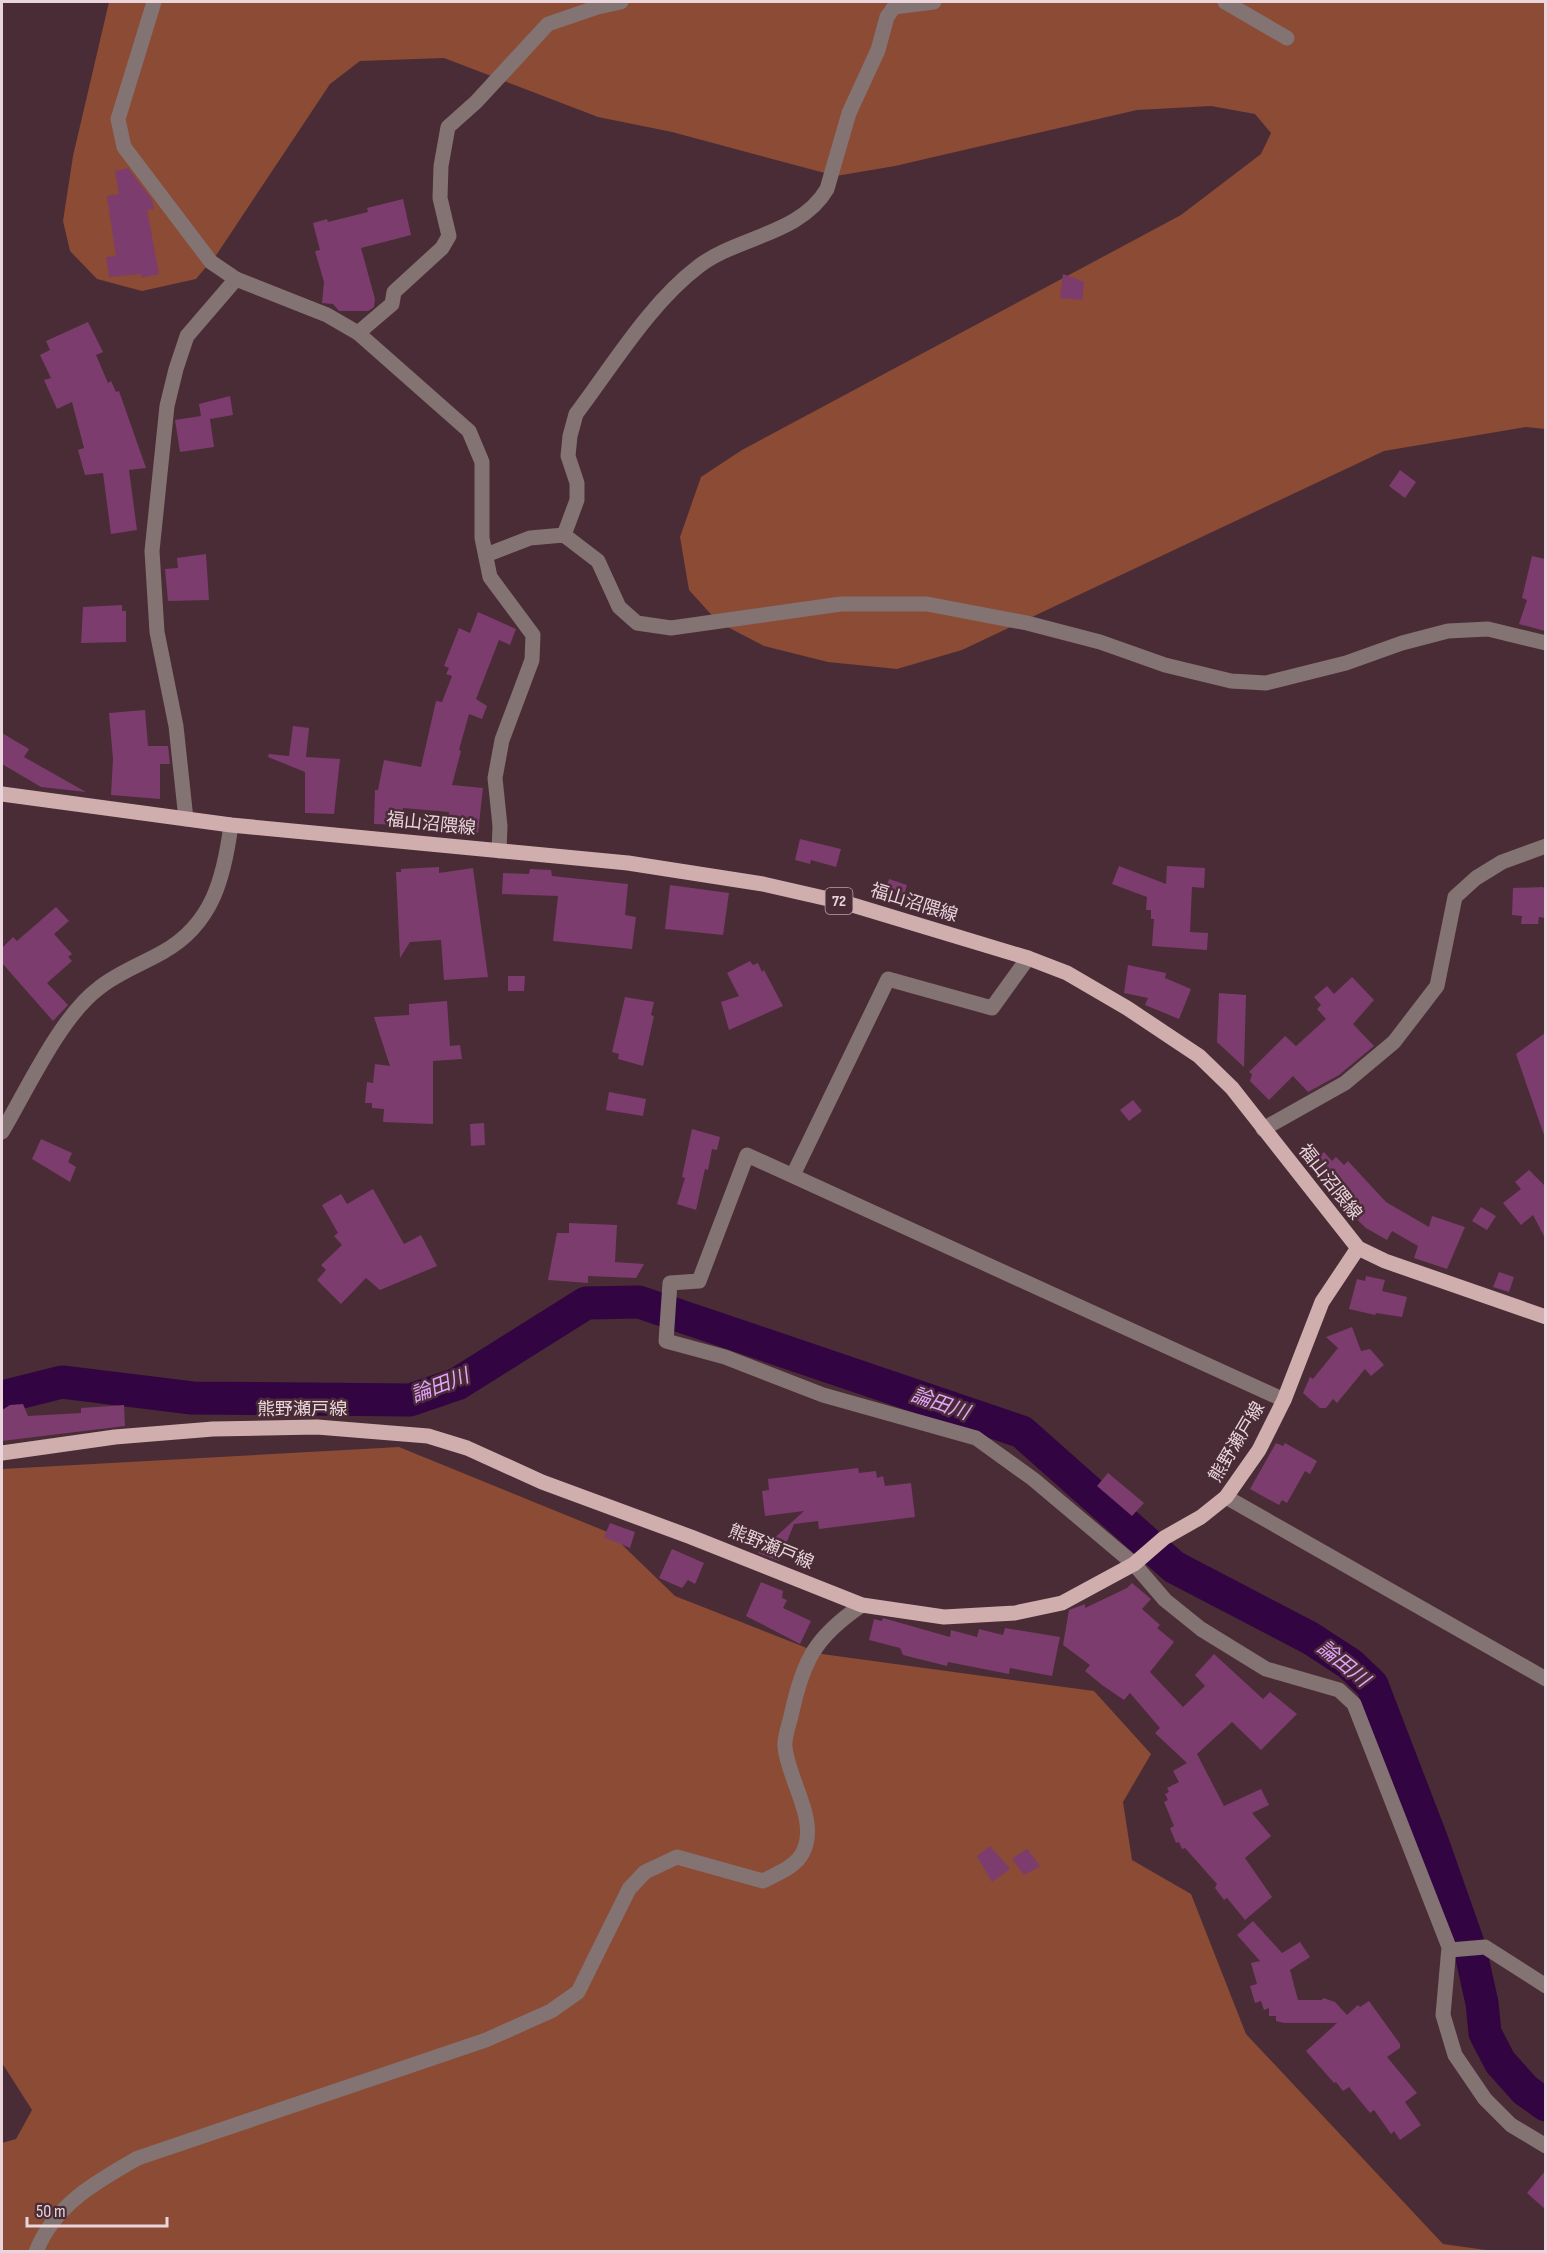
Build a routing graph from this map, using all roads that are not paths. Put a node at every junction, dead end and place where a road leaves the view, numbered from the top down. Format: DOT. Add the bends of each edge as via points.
graph roads {
  1 [pos="154,2"];
  2 [pos="621,2"];
  3 [pos="934,2"];
  4 [pos="1225,2"];
  5 [pos="892,4"];
  6 [pos="1287,38"];
  7 [pos="236,279"];
  8 [pos="358,333"];
  9 [pos="564,535"];
  10 [pos="486,555"];
  11 [pos="1545,643"];
  12 [pos="4,794"];
  13 [pos="186,819"];
  14 [pos="231,825"];
  15 [pos="1545,846"];
  16 [pos="499,851"];
  17 [pos="1028,958"];
  18 [pos="1263,1129"];
  19 [pos="2,1132"];
  20 [pos="793,1175"];
  21 [pos="1358,1248"];
  22 [pos="1545,1317"];
  23 [pos="1284,1400"];
  24 [pos="2,1452"];
  25 [pos="1226,1497"];
  26 [pos="1134,1564"];
  27 [pos="862,1605"];
  28 [pos="1545,1679"];
  29 [pos="1450,1950"];
  30 [pos="1545,1986"];
  31 [pos="1545,2146"];
  32 [pos="36,2252"];
  1 -- 7 [label="street" via="118,119 124,147 212,262"];
  2 -- 8 [label="street" via="548,24 448,127 440,198 449,236 442,248 394,292 392,304"];
  3 -- 5 [label="street"];
  4 -- 6 [label="street"];
  5 -- 9 [label="street" via="878,50 849,113 822,199 796,220 700,264 667,293 576,414 568,456 577,483 577,500"];
  7 -- 8 [label="street" via="327,315"];
  7 -- 13 [label="street" via="187,336 176,369 167,406 152,551 157,632 176,726"];
  8 -- 10 [label="street" via="469,431 482,462 482,538"];
  9 -- 10 [label="street" via="530,538"];
  9 -- 11 [label="street" via="598,561 619,607 637,623 671,628 841,604 927,604 1027,623 1231,681 1266,683 1448,631 1488,629"];
  10 -- 16 [label="street" via="490,577 533,635 532,660 502,741 495,778 501,826"];
  12 -- 13 [label="main road, 福山沼隈線 / 72"];
  13 -- 14 [label="main road, 福山沼隈線 / 72"];
  14 -- 16 [label="main road, 福山沼隈線 / 72"];
  14 -- 19 [label="street" via="225,869 211,904 191,932 167,950 99,987 78,1008"];
  15 -- 18 [label="street" via="1502,862 1455,897 1437,986 1394,1042 1344,1083"];
  16 -- 17 [label="main road, 福山沼隈線 / 72" via="628,862 763,884 846,903"];
  17 -- 18 [label="main road, 福山沼隈線 / 72" via="1067,973 1199,1056 1233,1088"];
  17 -- 20 [label="street" via="992,1008 888,979"];
  18 -- 21 [label="main road, 福山沼隈線 / 72"];
  20 -- 23 [label="street"];
  20 -- 26 [label="street" via="747,1155 699,1281 670,1283 666,1341 725,1358 823,1395 976,1438 1033,1479"];
  21 -- 22 [label="main road, 福山沼隈線 / 72"];
  21 -- 23 [label="main road, 熊野瀬戸線" via="1322,1302"];
  23 -- 25 [label="main road, 熊野瀬戸線" via="1259,1450"];
  24 -- 27 [label="main road, 熊野瀬戸線" via="213,1429 317,1427 428,1436"];
  25 -- 26 [label="main road, 熊野瀬戸線" via="1202,1517 1164,1538"];
  25 -- 28 [label="street"];
  26 -- 27 [label="main road, 熊野瀬戸線" via="1062,1603 1015,1613 944,1617"];
  26 -- 29 [label="street" via="1165,1600 1202,1629 1266,1669 1339,1690 1354,1704"];
  27 -- 32 [label="street" via="834,1624 812,1650 796,1690 784,1746 809,1834 803,1854 791,1866 763,1881 677,1857 645,1872 629,1888 578,1992 551,2011 486,2040 138,2158 70,2202 44,2231"];
  29 -- 30 [label="street" via="1485,1947"];
  29 -- 31 [label="street" via="1443,2015 1455,2055 1485,2099 1511,2124"];
}
